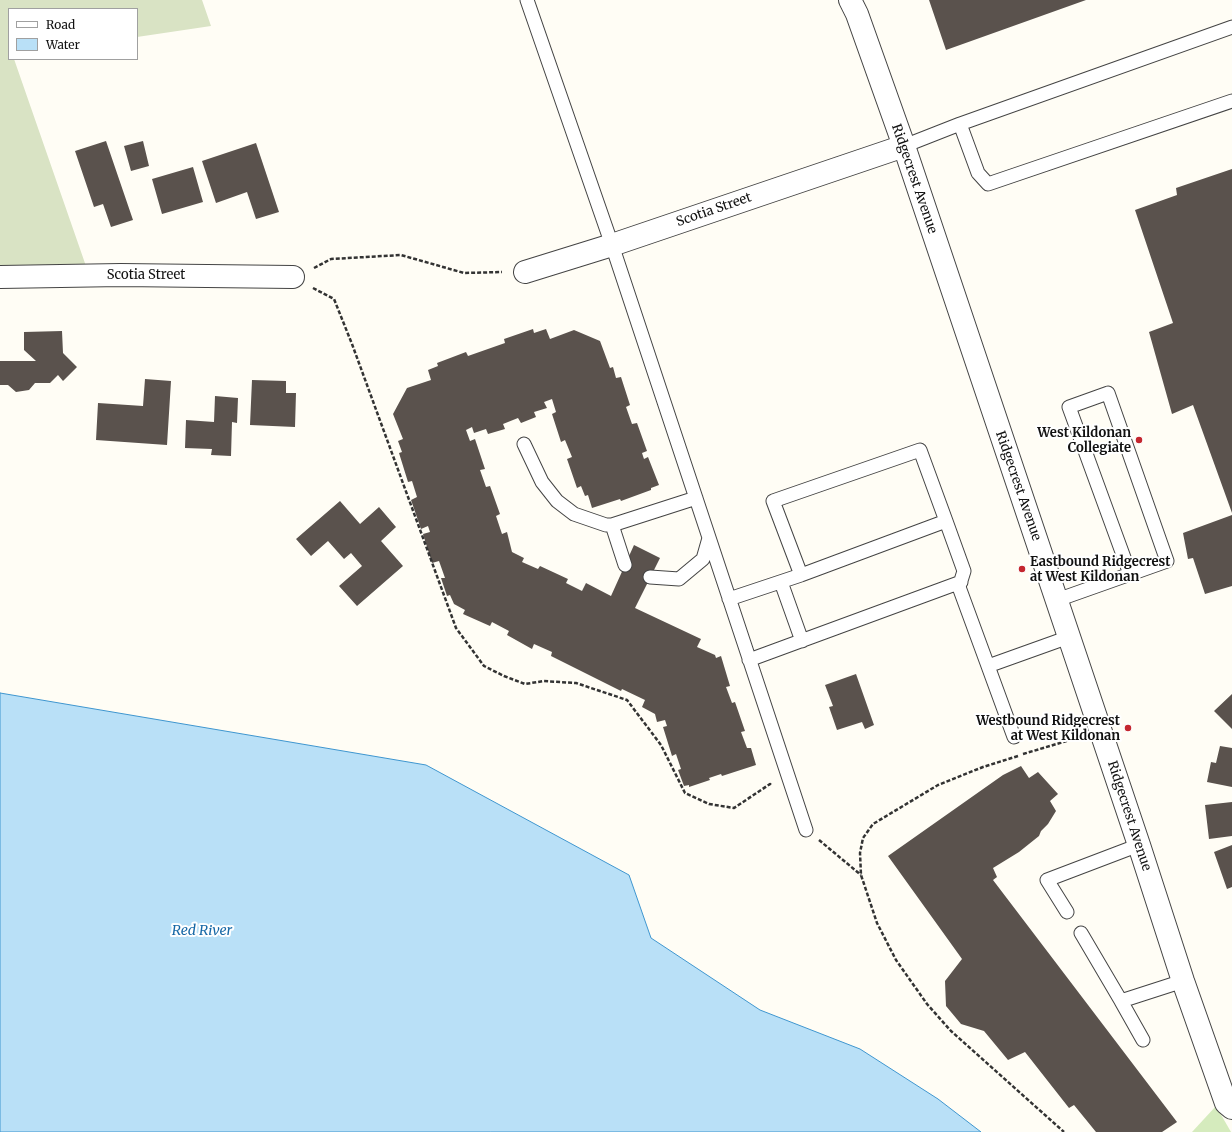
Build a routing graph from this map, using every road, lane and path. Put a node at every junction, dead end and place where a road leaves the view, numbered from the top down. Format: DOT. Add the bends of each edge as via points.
graph roads {
  1 [pos="527,0"];
  2 [pos="850,0"];
  3 [pos="1232,28"];
  4 [pos="1232,101"];
  5 [pos="960,124"];
  6 [pos="904,146"];
  7 [pos="612,244"];
  8 [pos="525,272"];
  9 [pos="0,277"];
  10 [pos="293,277"];
  11 [pos="524,444"];
  12 [pos="696,498"];
  13 [pos="946,521"];
  14 [pos="612,525"];
  15 [pos="709,538"];
  16 [pos="625,565"];
  17 [pos="1130,574"];
  18 [pos="801,575"];
  19 [pos="650,577"];
  20 [pos="781,582"];
  21 [pos="961,582"];
  22 [pos="729,599"];
  23 [pos="1057,600"];
  24 [pos="1069,637"];
  25 [pos="802,641"];
  26 [pos="750,660"];
  27 [pos="988,666"];
  28 [pos="1014,737"];
  29 [pos="1070,740"];
  30 [pos="774,790"];
  31 [pos="806,830"];
  32 [pos="1139,845"];
  33 [pos="861,875"];
  34 [pos="1067,912"];
  35 [pos="1081,933"];
  36 [pos="1183,981"];
  37 [pos="1121,1001"];
  38 [pos="1143,1040"];
  39 [pos="1232,1108"];
  40 [pos="1064,1132"];
  1 -- 7 [label="lane"];
  2 -- 6 [label="street, Ridgecrest Avenue"];
  3 -- 5 [label="lane"];
  4 -- 5 [label="lane" via="988,184 978,173"];
  5 -- 6 [label="lane"];
  6 -- 7 [label="street, Scotia Street"];
  6 -- 23 [label="street, Ridgecrest Avenue"];
  7 -- 8 [label="street, Scotia Street"];
  7 -- 12 [label="lane"];
  8 -- 10 [label="path" via="464,273 401,255 331,259"];
  9 -- 10 [label="street, Scotia Street"];
  10 -- 30 [label="path" via="334,299 456,628 484,666 525,684 544,681 576,682 627,700 661,746 685,793 709,804 734,808 770,784"];
  11 -- 14 [label="lane" via="542,482 557,501 574,514"];
  12 -- 14 [label="lane"];
  12 -- 15 [label="lane"];
  13 -- 18 [label="lane"];
  13 -- 18 [label="lane" via="920,450 773,501"];
  13 -- 21 [label="lane" via="964,571"];
  14 -- 16 [label="lane"];
  15 -- 19 [label="lane" via="703,559 679,578"];
  15 -- 22 [label="lane"];
  17 -- 17 [label="lane" via="1167,561 1108,394 1069,407"];
  17 -- 23 [label="lane"];
  18 -- 20 [label="lane"];
  20 -- 22 [label="lane"];
  20 -- 25 [label="lane"];
  21 -- 25 [label="lane"];
  21 -- 27 [label="lane" via="959,587"];
  22 -- 26 [label="lane"];
  23 -- 24 [label="street, Ridgecrest Avenue"];
  24 -- 27 [label="lane"];
  24 -- 32 [label="street, Ridgecrest Avenue"];
  25 -- 26 [label="lane"];
  26 -- 31 [label="lane"];
  27 -- 28 [label="lane"];
  29 -- 33 [label="path" via="959,776 938,785 873,824 863,838 860,853"];
  31 -- 33 [label="path"];
  32 -- 34 [label="lane" via="1048,880"];
  32 -- 36 [label="street, Ridgecrest Avenue"];
  33 -- 40 [label="path" via="877,923 896,960 927,1004 951,1031"];
  35 -- 37 [label="lane"];
  36 -- 37 [label="lane"];
  36 -- 39 [label="street, Ridgecrest Avenue" via="1226,1103"];
  37 -- 38 [label="lane"];
}
